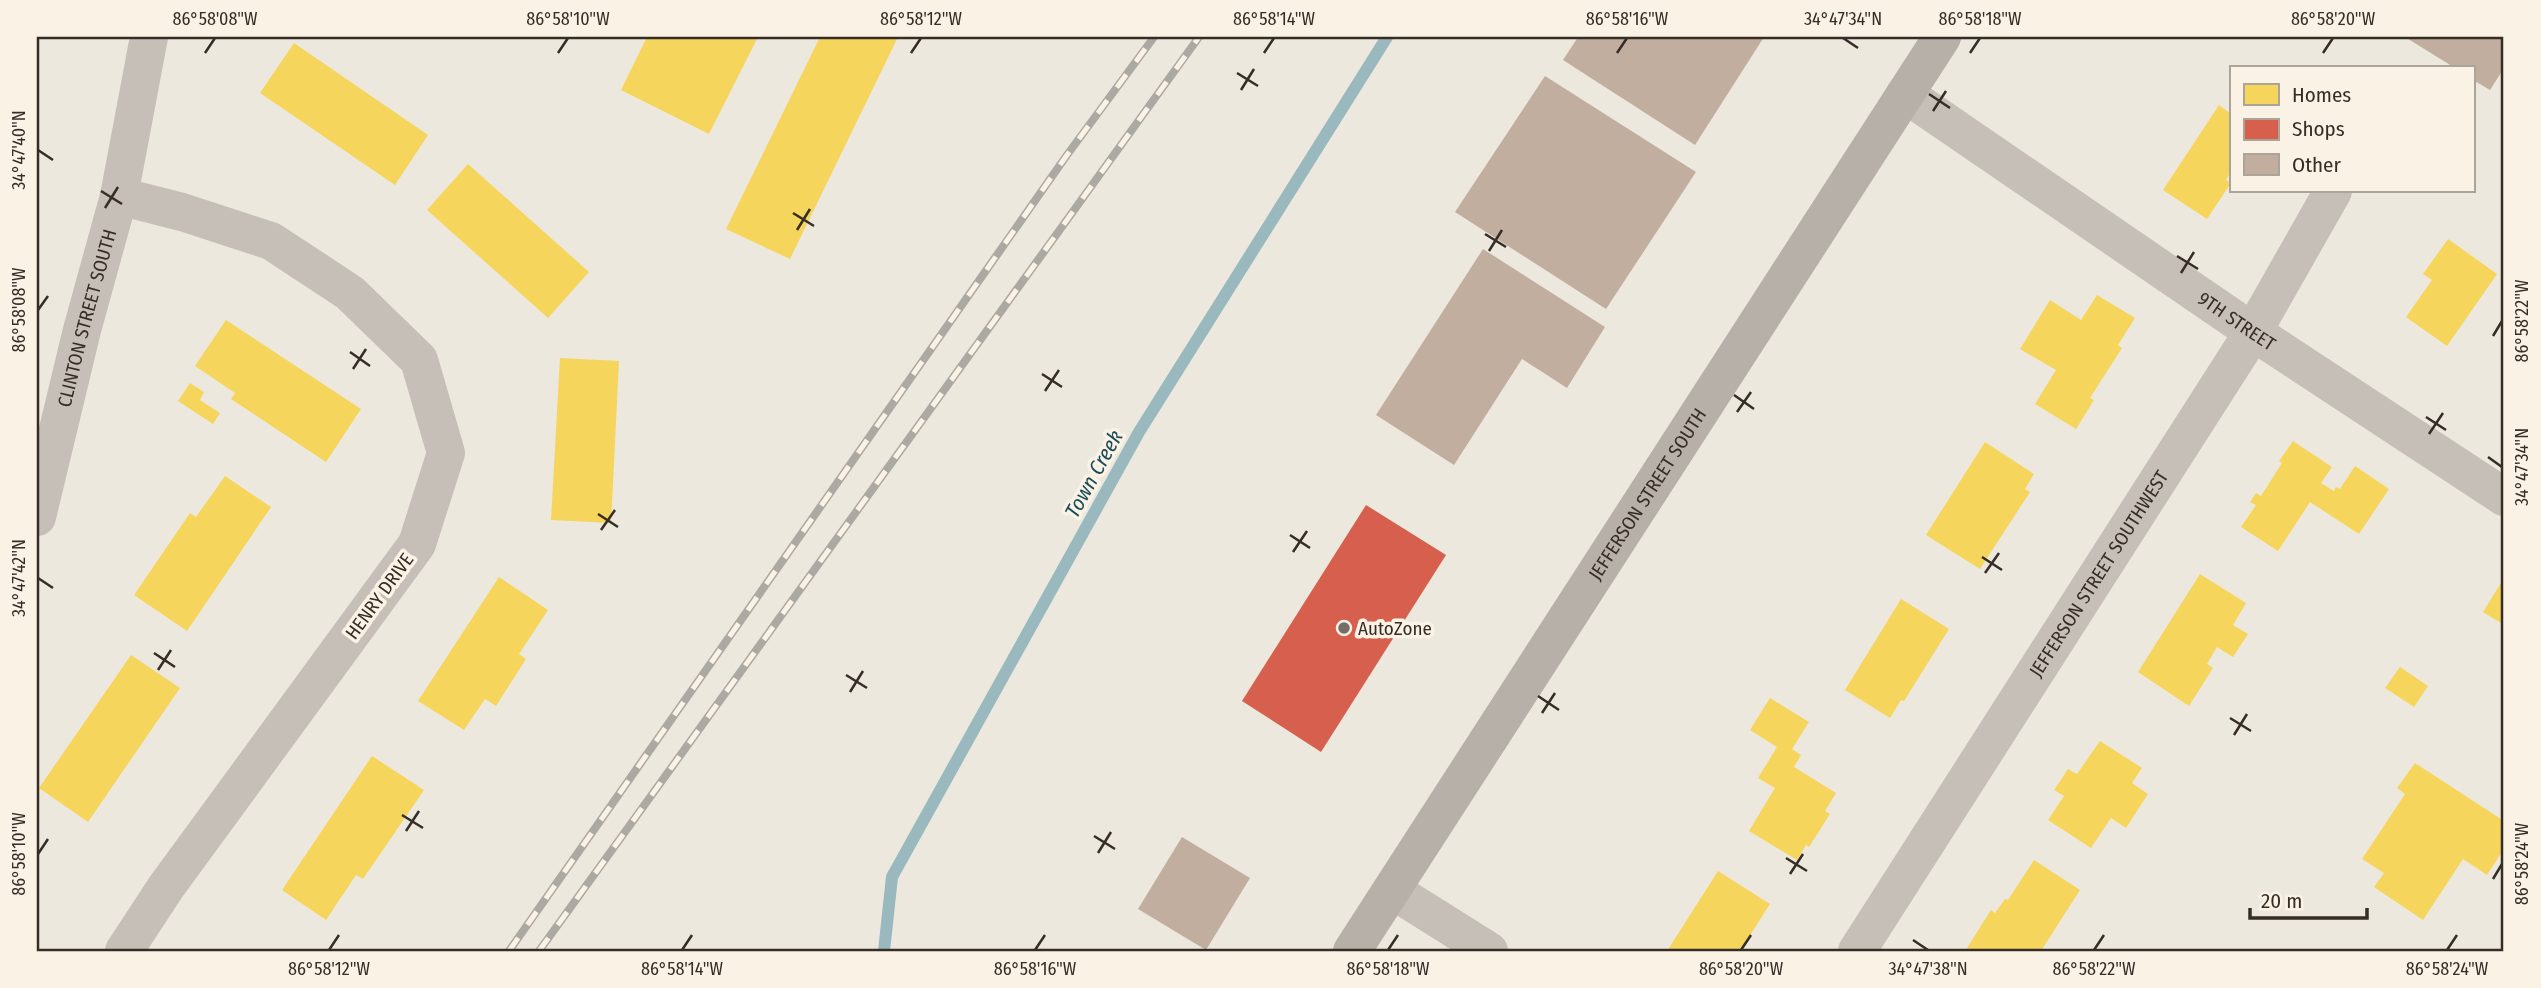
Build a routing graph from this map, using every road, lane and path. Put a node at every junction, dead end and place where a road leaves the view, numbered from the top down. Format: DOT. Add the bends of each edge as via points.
graph roads {
  1 [pos="149,37"];
  2 [pos="1941,37"];
  3 [pos="1905,93"];
  4 [pos="2332,192"];
  5 [pos="119,196"];
  6 [pos="2253,332"];
  7 [pos="2504,497"];
  8 [pos="37,517"];
  9 [pos="1392,890"];
  10 [pos="124,951"];
  11 [pos="1352,951"];
  12 [pos="1489,951"];
  13 [pos="1857,951"];
  1 -- 5 [label="street, CLINTON STREET SOUTH"];
  2 -- 3 [label="main road, JEFFERSON STREET SOUTH"];
  3 -- 6 [label="street, 9TH STREET"];
  3 -- 9 [label="main road, JEFFERSON STREET SOUTH"];
  4 -- 6 [label="street, JEFFERSON STREET SOUTHWEST"];
  5 -- 8 [label="street, CLINTON STREET SOUTH"];
  5 -- 10 [label="street, HENRY DRIVE" via="271,242 350,293 419,360 446,453 417,544"];
  6 -- 7 [label="street, 9TH STREET"];
  6 -- 13 [label="street, JEFFERSON STREET SOUTHWEST"];
  9 -- 11 [label="main road, JEFFERSON STREET SOUTH"];
  9 -- 12 [label="street"];
}
